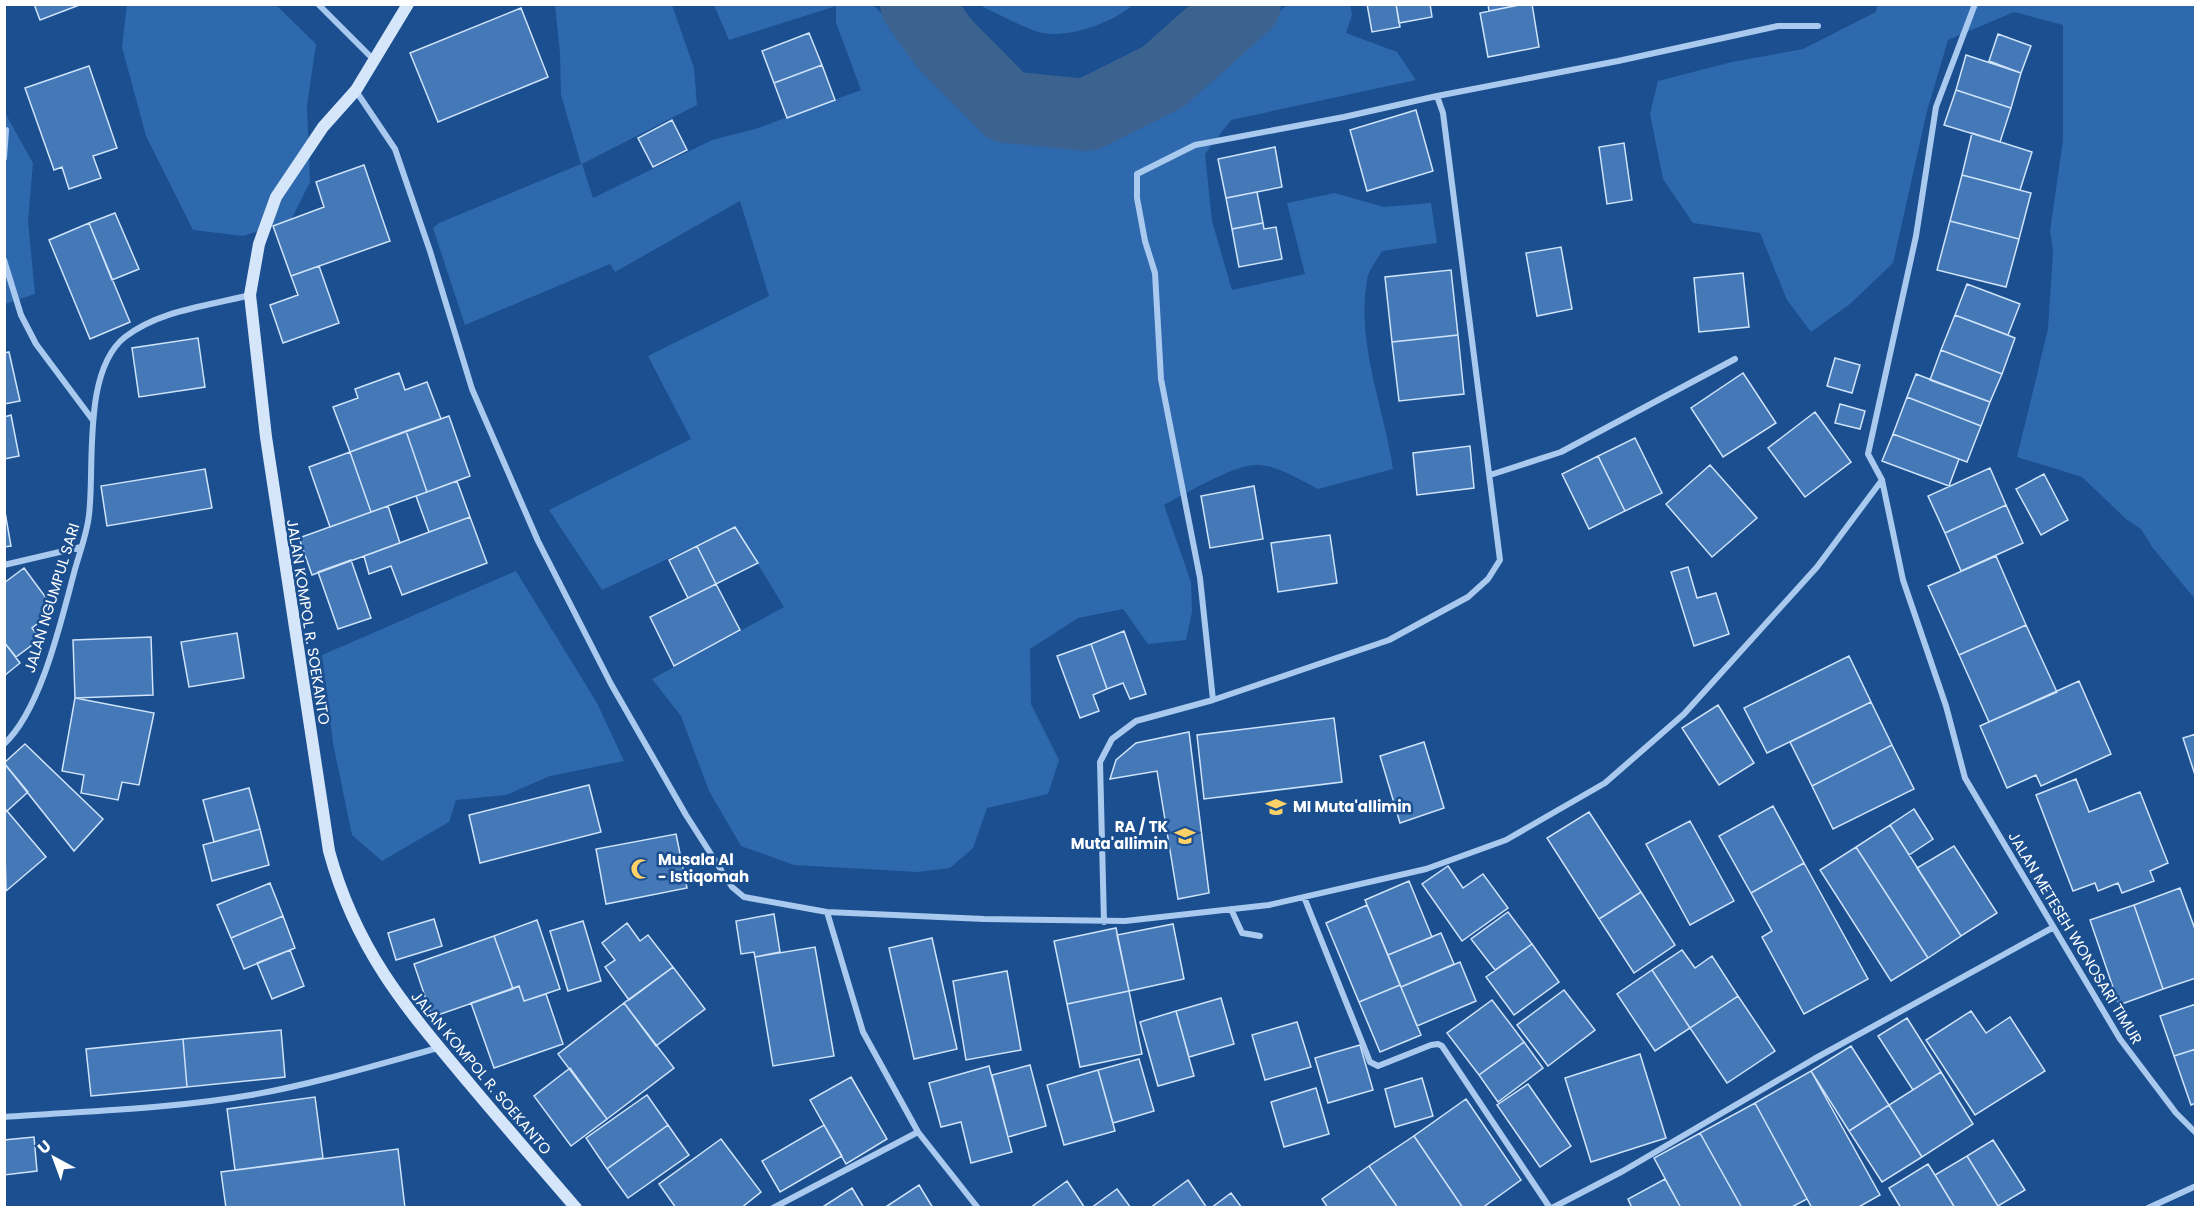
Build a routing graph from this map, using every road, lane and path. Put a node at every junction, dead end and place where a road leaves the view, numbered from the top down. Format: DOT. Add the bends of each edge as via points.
graph roads {
  1 [pos="318,4"];
  2 [pos="408,4"];
  3 [pos="1975,4"];
  4 [pos="1818,26"];
  5 [pos="374,60"];
  6 [pos="356,90"];
  7 [pos="1437,96"];
  8 [pos="6,130"];
  9 [pos="4,158"];
  10 [pos="4,260"];
  11 [pos="250,295"];
  12 [pos="1736,359"];
  13 [pos="92,419"];
  14 [pos="1490,475"];
  15 [pos="1882,480"];
  16 [pos="81,547"];
  17 [pos="4,565"];
  18 [pos="1214,700"];
  19 [pos="4,744"];
  20 [pos="1304,897"];
  21 [pos="1231,909"];
  22 [pos="827,912"];
  23 [pos="1104,922"];
  24 [pos="2052,928"];
  25 [pos="1260,936"];
  26 [pos="438,1048"];
  27 [pos="4,1117"];
  28 [pos="918,1132"];
  29 [pos="2196,1133"];
  30 [pos="2196,1186"];
  31 [pos="570,1205"];
  32 [pos="773,1208"];
  33 [pos="978,1208"];
  34 [pos="1551,1208"];
  35 [pos="2148,1208"];
  1 -- 5 [label="street"];
  2 -- 5 [label="main road, JALAN KOMPOL R. SOEKANTO"];
  3 -- 15 [label="street, JALAN METESEH WONOSARI TIMUR" via="1936,107 1916,236 1868,454"];
  4 -- 7 [label="street" via="1778,26"];
  5 -- 6 [label="main road, JALAN KOMPOL R. SOEKANTO"];
  6 -- 11 [label="main road, JALAN KOMPOL R. SOEKANTO" via="316,137 276,197 258,244"];
  6 -- 22 [label="street" via="395,149 472,389 538,541 616,694 736,894"];
  7 -- 14 [label="street" via="1443,112"];
  7 -- 18 [label="street" via="1195,145 1137,174 1137,198 1155,273 1161,379 1200,578"];
  8 -- 9 [label="street"];
  10 -- 13 [label="street" via="21,315 36,344"];
  11 -- 13 [label="street, JALAN NGUMPUL SARI" via="157,318 124,338 108,357"];
  11 -- 26 [label="main road, JALAN KOMPOL R. SOEKANTO" via="270,470 329,852 341,894 368,950 401,1002"];
  12 -- 14 [label="street" via="1561,452"];
  13 -- 16 [label="street, JALAN NGUMPUL SARI" via="89,517"];
  14 -- 18 [label="street" via="1500,561 1468,597 1389,640"];
  15 -- 20 [label="street" via="1817,567 1684,714 1605,783 1506,840 1426,869"];
  15 -- 24 [label="street, JALAN METESEH WONOSARI TIMUR" via="1903,580 1946,706 1965,778"];
  16 -- 17 [label="street"];
  16 -- 19 [label="street, JALAN NGUMPUL SARI" via="60,625 32,705 16,734"];
  18 -- 23 [label="street" via="1136,721 1112,739 1100,762"];
  20 -- 21 [label="street"];
  20 -- 34 [label="street" via="1370,1062 1378,1066 1431,1045 1442,1046"];
  21 -- 23 [label="street"];
  21 -- 25 [label="street" via="1242,933"];
  22 -- 23 [label="street"];
  22 -- 28 [label="street" via="863,1032"];
  24 -- 29 [label="street, JALAN METESEH WONOSARI TIMUR" via="2120,1039"];
  24 -- 34 [label="street"];
  26 -- 27 [label="street" via="303,1085 250,1095 199,1103"];
  26 -- 31 [label="main road, JALAN KOMPOL R. SOEKANTO"];
  28 -- 32 [label="street"];
  28 -- 33 [label="street"];
  30 -- 35 [label="street"];
}
